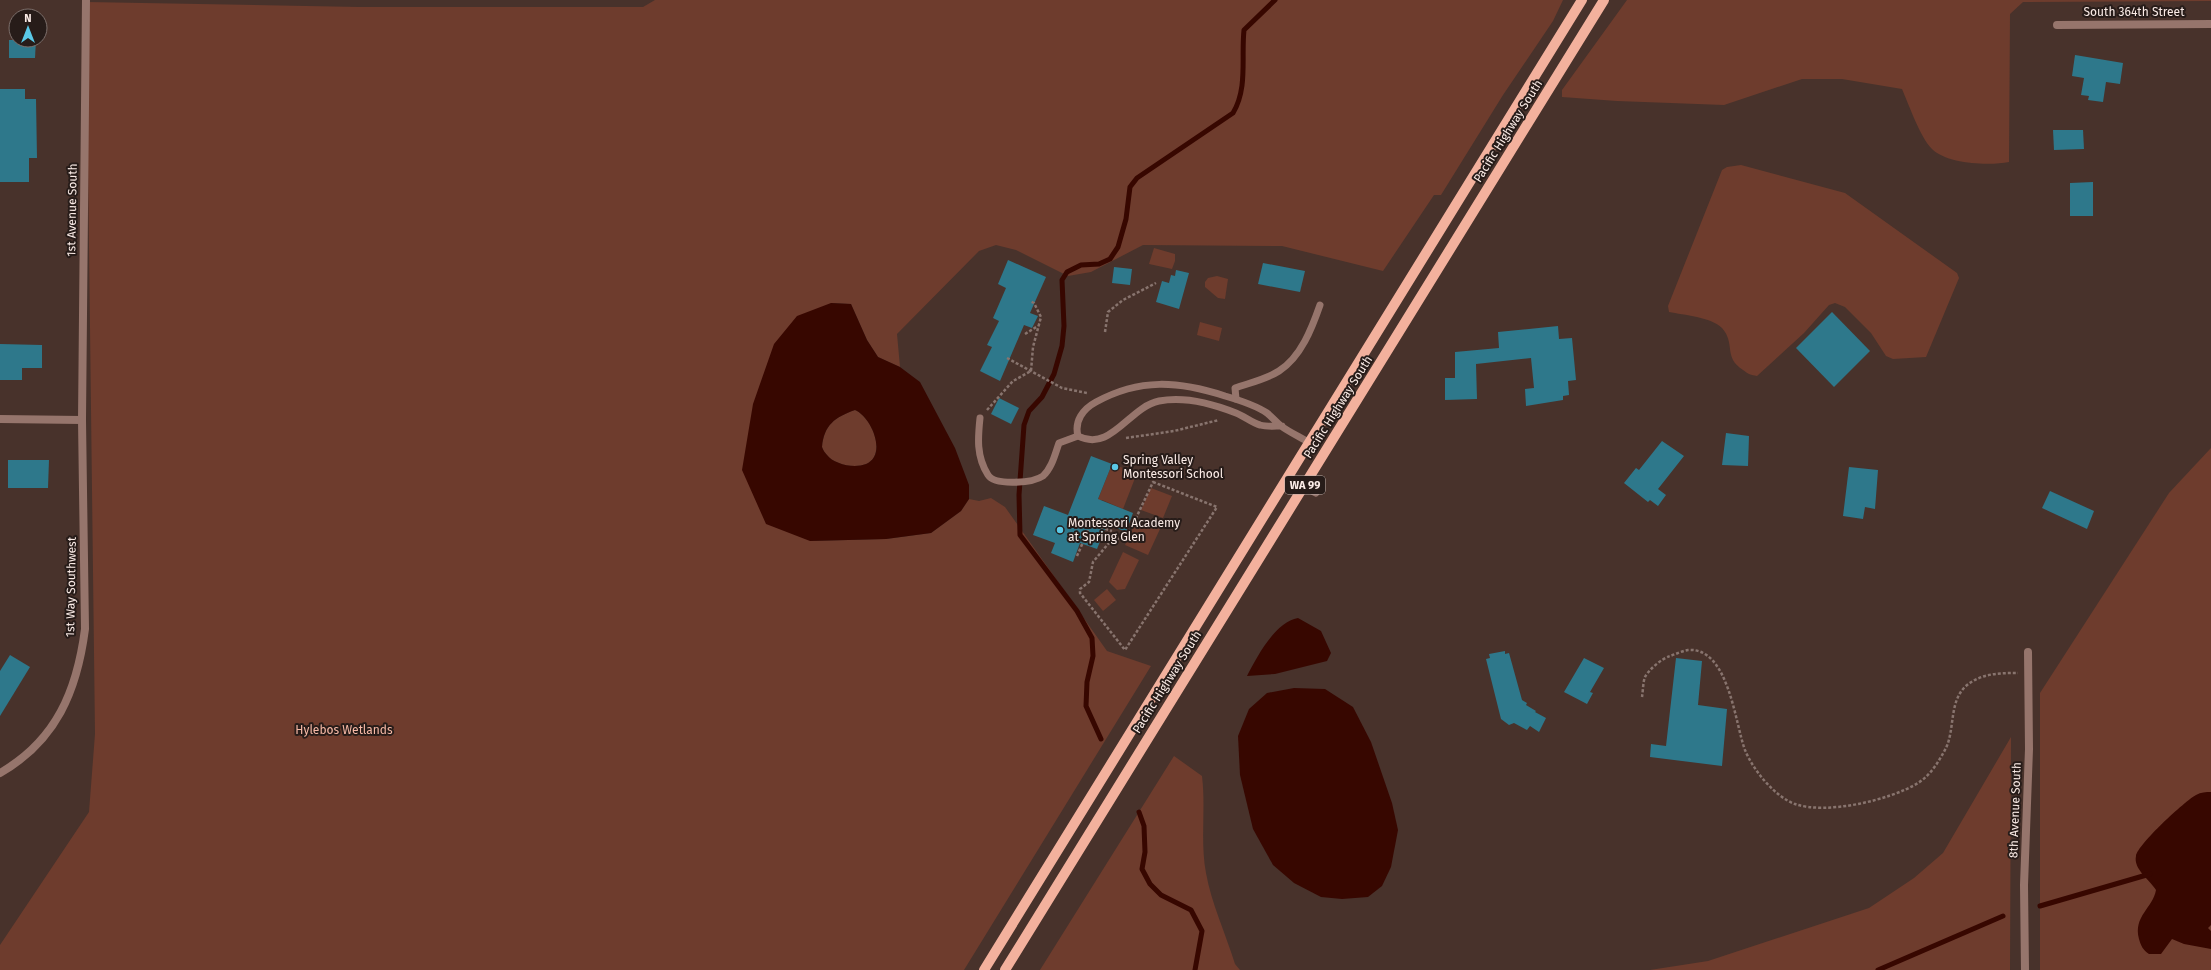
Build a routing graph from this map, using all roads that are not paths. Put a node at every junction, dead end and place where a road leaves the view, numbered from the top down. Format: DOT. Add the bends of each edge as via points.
graph roads {
  1 [pos="86,0"];
  2 [pos="1582,0"];
  3 [pos="1604,0"];
  4 [pos="2211,24"];
  5 [pos="2057,25"];
  6 [pos="1320,305"];
  7 [pos="1236,399"];
  8 [pos="980,418"];
  9 [pos="0,420"];
  10 [pos="82,420"];
  11 [pos="1282,426"];
  12 [pos="1078,436"];
  13 [pos="1310,443"];
  14 [pos="1304,486"];
  15 [pos="1316,493"];
  16 [pos="2028,652"];
  17 [pos="0,773"];
  18 [pos="984,970"];
  19 [pos="1005,970"];
  20 [pos="2025,970"];
  1 -- 10 [label="street, 1st Avenue South"];
  2 -- 13 [label="main road, Pacific Highway South / WA 99"];
  3 -- 14 [label="main road, Pacific Highway South / WA 99"];
  4 -- 5 [label="street, South 364th Street"];
  6 -- 7 [label="lane" via="1312,329 1298,351 1279,371 1235,388"];
  7 -- 11 [label="lane" via="1267,413"];
  7 -- 12 [label="lane" via="1194,386 1134,386 1116,391 1093,404 1078,418"];
  8 -- 12 [label="lane" via="977,445 988,476 998,482 1028,481 1043,476 1052,464 1059,443"];
  9 -- 10 [label="street"];
  10 -- 17 [label="street, 1st Way Southwest" via="86,609 80,661 70,695 52,727 21,760"];
  11 -- 12 [label="lane" via="1260,425 1236,413 1196,400 1172,398 1151,402 1109,436 1099,440 1087,440"];
  11 -- 13 [label="lane"];
  13 -- 18 [label="main road, Pacific Highway South / WA 99"];
  14 -- 15 [label="lane"];
  14 -- 19 [label="main road, Pacific Highway South / WA 99"];
  16 -- 20 [label="street, 8th Avenue South" via="2030,750 2024,884"];
}
